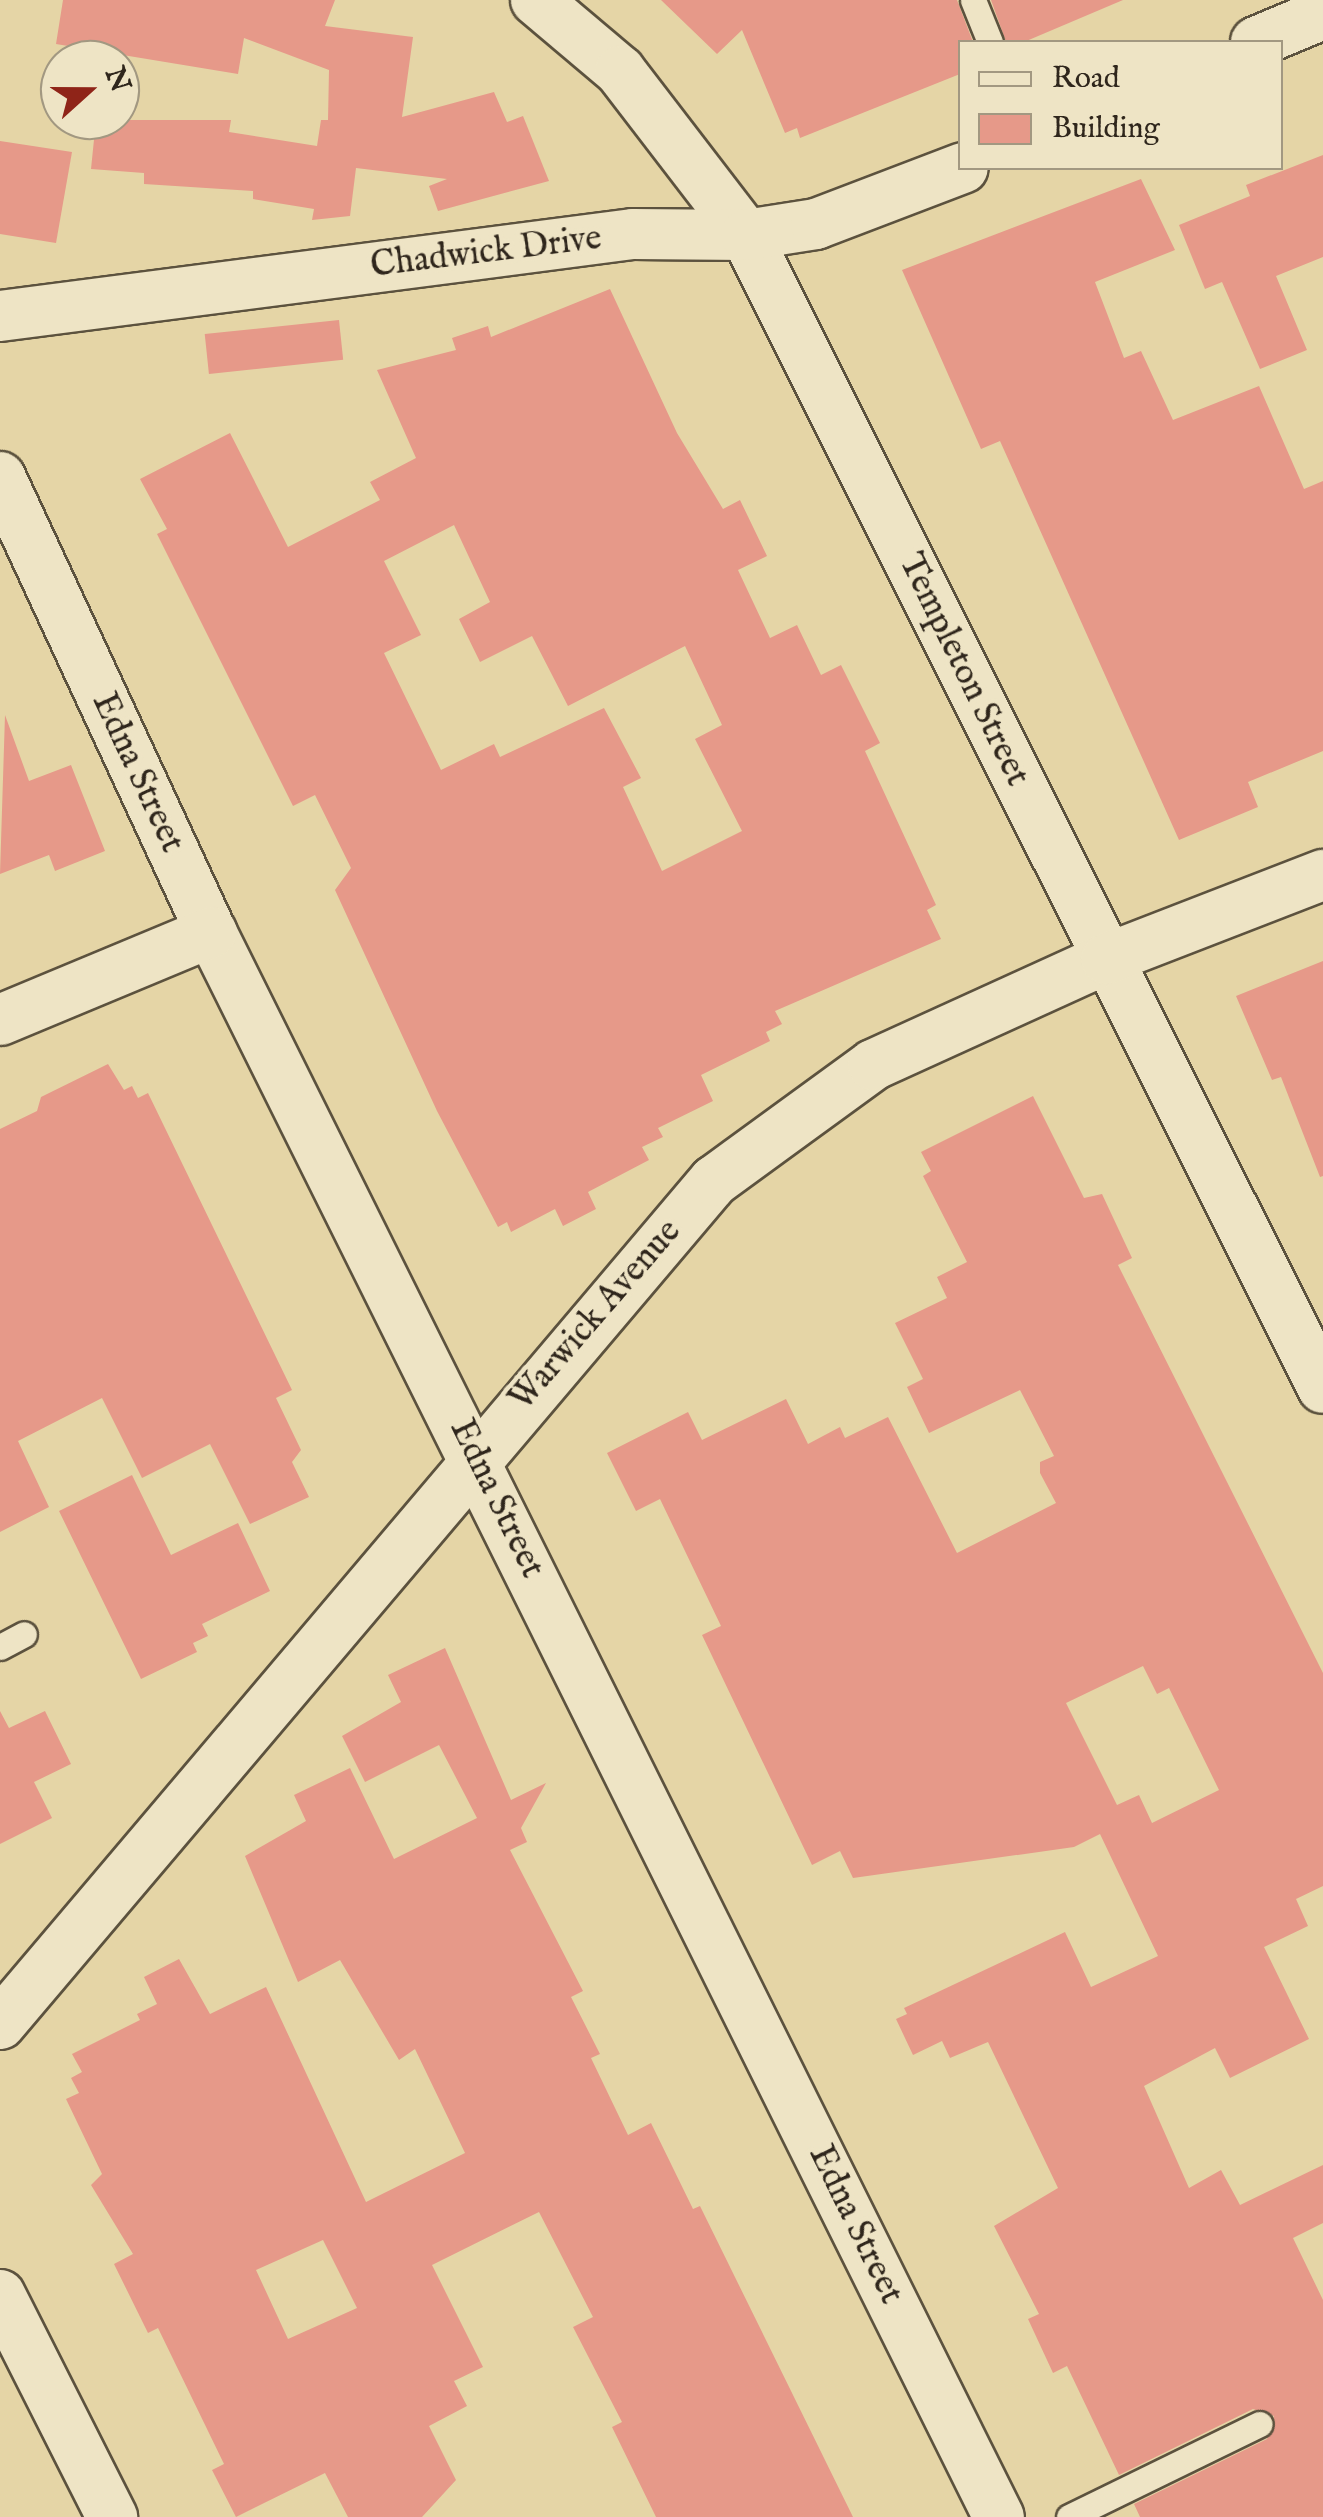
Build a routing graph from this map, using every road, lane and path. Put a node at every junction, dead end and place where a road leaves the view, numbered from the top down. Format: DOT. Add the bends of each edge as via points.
graph roads {
  1 [pos="536,0"];
  2 [pos="973,0"];
  3 [pos="1323,14"];
  4 [pos="989,40"];
  5 [pos="1261,40"];
  6 [pos="958,170"];
  7 [pos="746,234"];
  8 [pos="0,316"];
  9 [pos="0,478"];
  10 [pos="1323,874"];
  11 [pos="211,932"];
  12 [pos="1106,960"];
  13 [pos="0,1020"];
  14 [pos="1323,1388"];
  15 [pos="476,1456"];
  16 [pos="24,1634"];
  17 [pos="0,1647"];
  18 [pos="0,2024"];
  19 [pos="0,2295"];
  20 [pos="15,2363"];
  21 [pos="1260,2424"];
  22 [pos="112,2517"];
  23 [pos="999,2517"];
  24 [pos="1068,2517"];
  1 -- 7 [label="street, Templeton Street" via="620,71"];
  2 -- 4 [label="lane"];
  3 -- 5 [label="street"];
  6 -- 7 [label="street, Chadwick Drive" via="816,224"];
  7 -- 8 [label="street, Chadwick Drive" via="633,234"];
  7 -- 12 [label="street, Templeton Street"];
  9 -- 11 [label="street, Edna Street"];
  10 -- 12 [label="street, Warwick Avenue"];
  11 -- 13 [label="street"];
  11 -- 15 [label="street, Edna Street"];
  12 -- 14 [label="street, Templeton Street"];
  12 -- 15 [label="street, Warwick Avenue" via="872,1066 714,1181"];
  15 -- 18 [label="street, Warwick Avenue"];
  15 -- 23 [label="street, Edna Street"];
  16 -- 17 [label="lane"];
  19 -- 20 [label="street"];
  20 -- 22 [label="street"];
  21 -- 24 [label="lane"];
}
